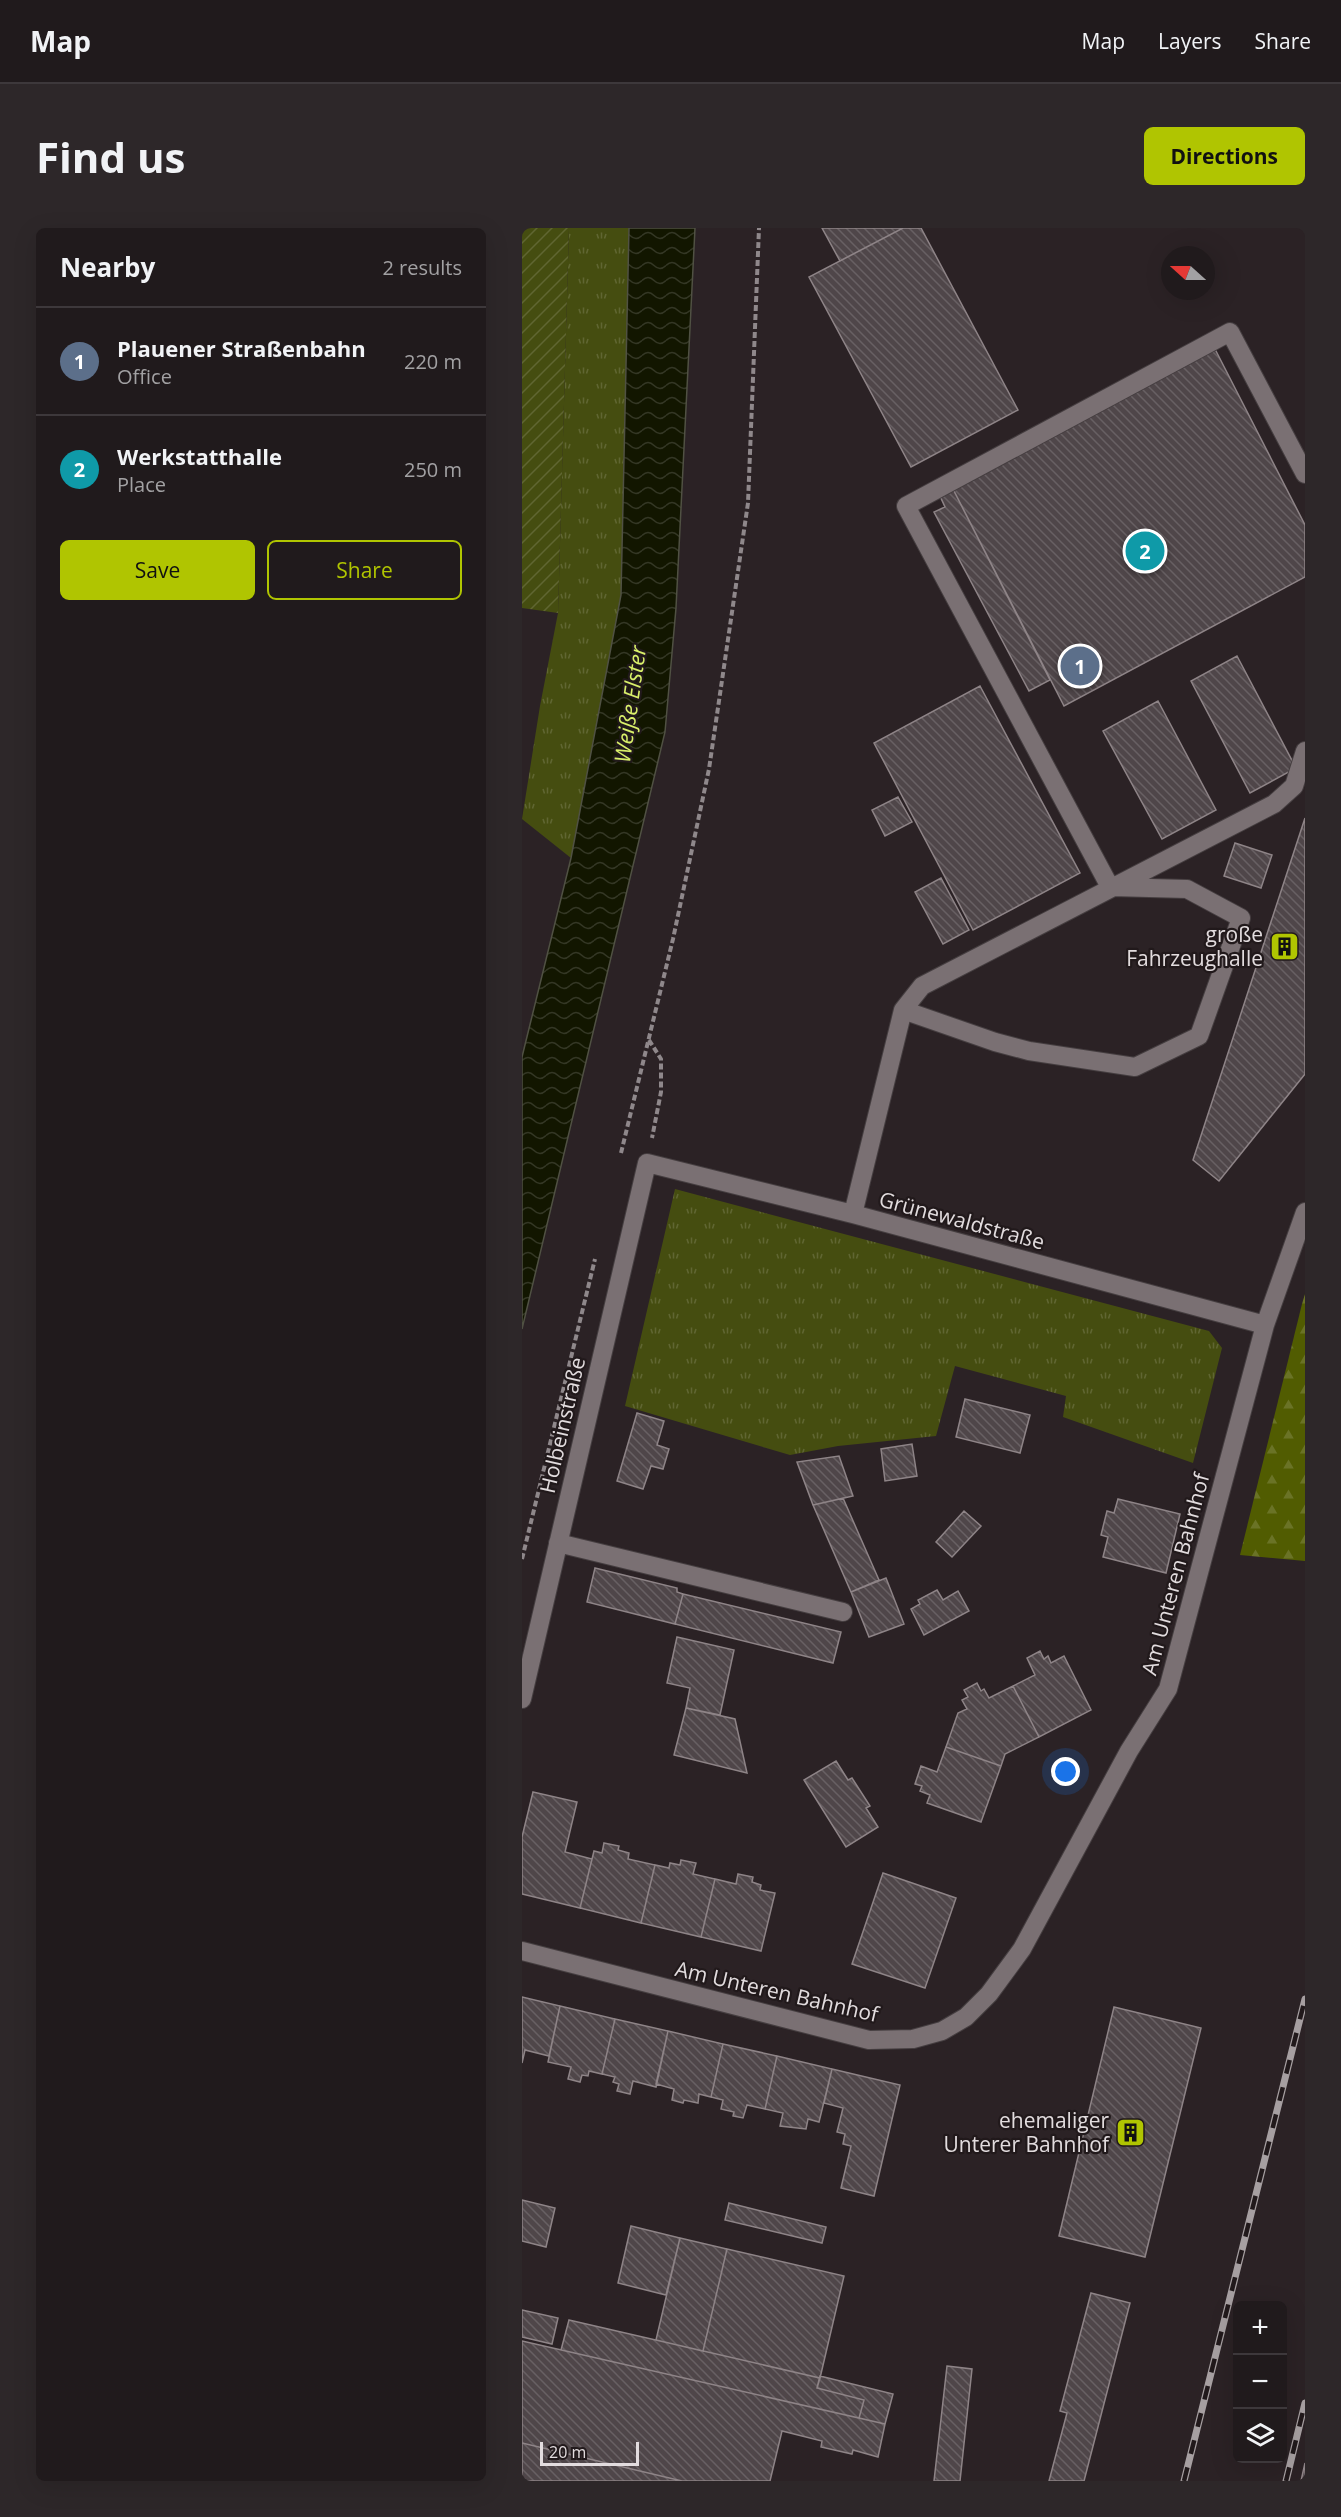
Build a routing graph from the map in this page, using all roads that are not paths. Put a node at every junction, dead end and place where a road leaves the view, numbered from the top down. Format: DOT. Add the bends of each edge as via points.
graph roads {
  1 [pos="1305,474"];
  2 [pos="1305,751"];
  3 [pos="1110,887"];
  4 [pos="903,1010"];
  5 [pos="647,1163"];
  6 [pos="1305,1212"];
  7 [pos="853,1214"];
  8 [pos="1265,1325"];
  9 [pos="558,1543"];
  10 [pos="843,1612"];
  11 [pos="522,1699"];
  12 [pos="522,1951"];
  1 -- 3 [label="street" via="1230,332 906,506"];
  2 -- 3 [label="street" via="1294,786 1274,804"];
  3 -- 4 [label="street" via="922,986"];
  3 -- 4 [label="street" via="1187,889 1241,918 1199,1036 1135,1067 1029,1051"];
  4 -- 7 [label="street"];
  5 -- 7 [label="street, Grünewaldstraße"];
  5 -- 9 [label="street, Holbeinstraße"];
  6 -- 8 [label="street, Am Unteren Bahnhof"];
  7 -- 8 [label="street, Grünewaldstraße"];
  8 -- 12 [label="street, Am Unteren Bahnhof" via="1168,1689 1022,1948 989,1994 966,2017 942,2031 913,2039 869,2040"];
  9 -- 10 [label="street"];
  9 -- 11 [label="street, Holbeinstraße"];
}
